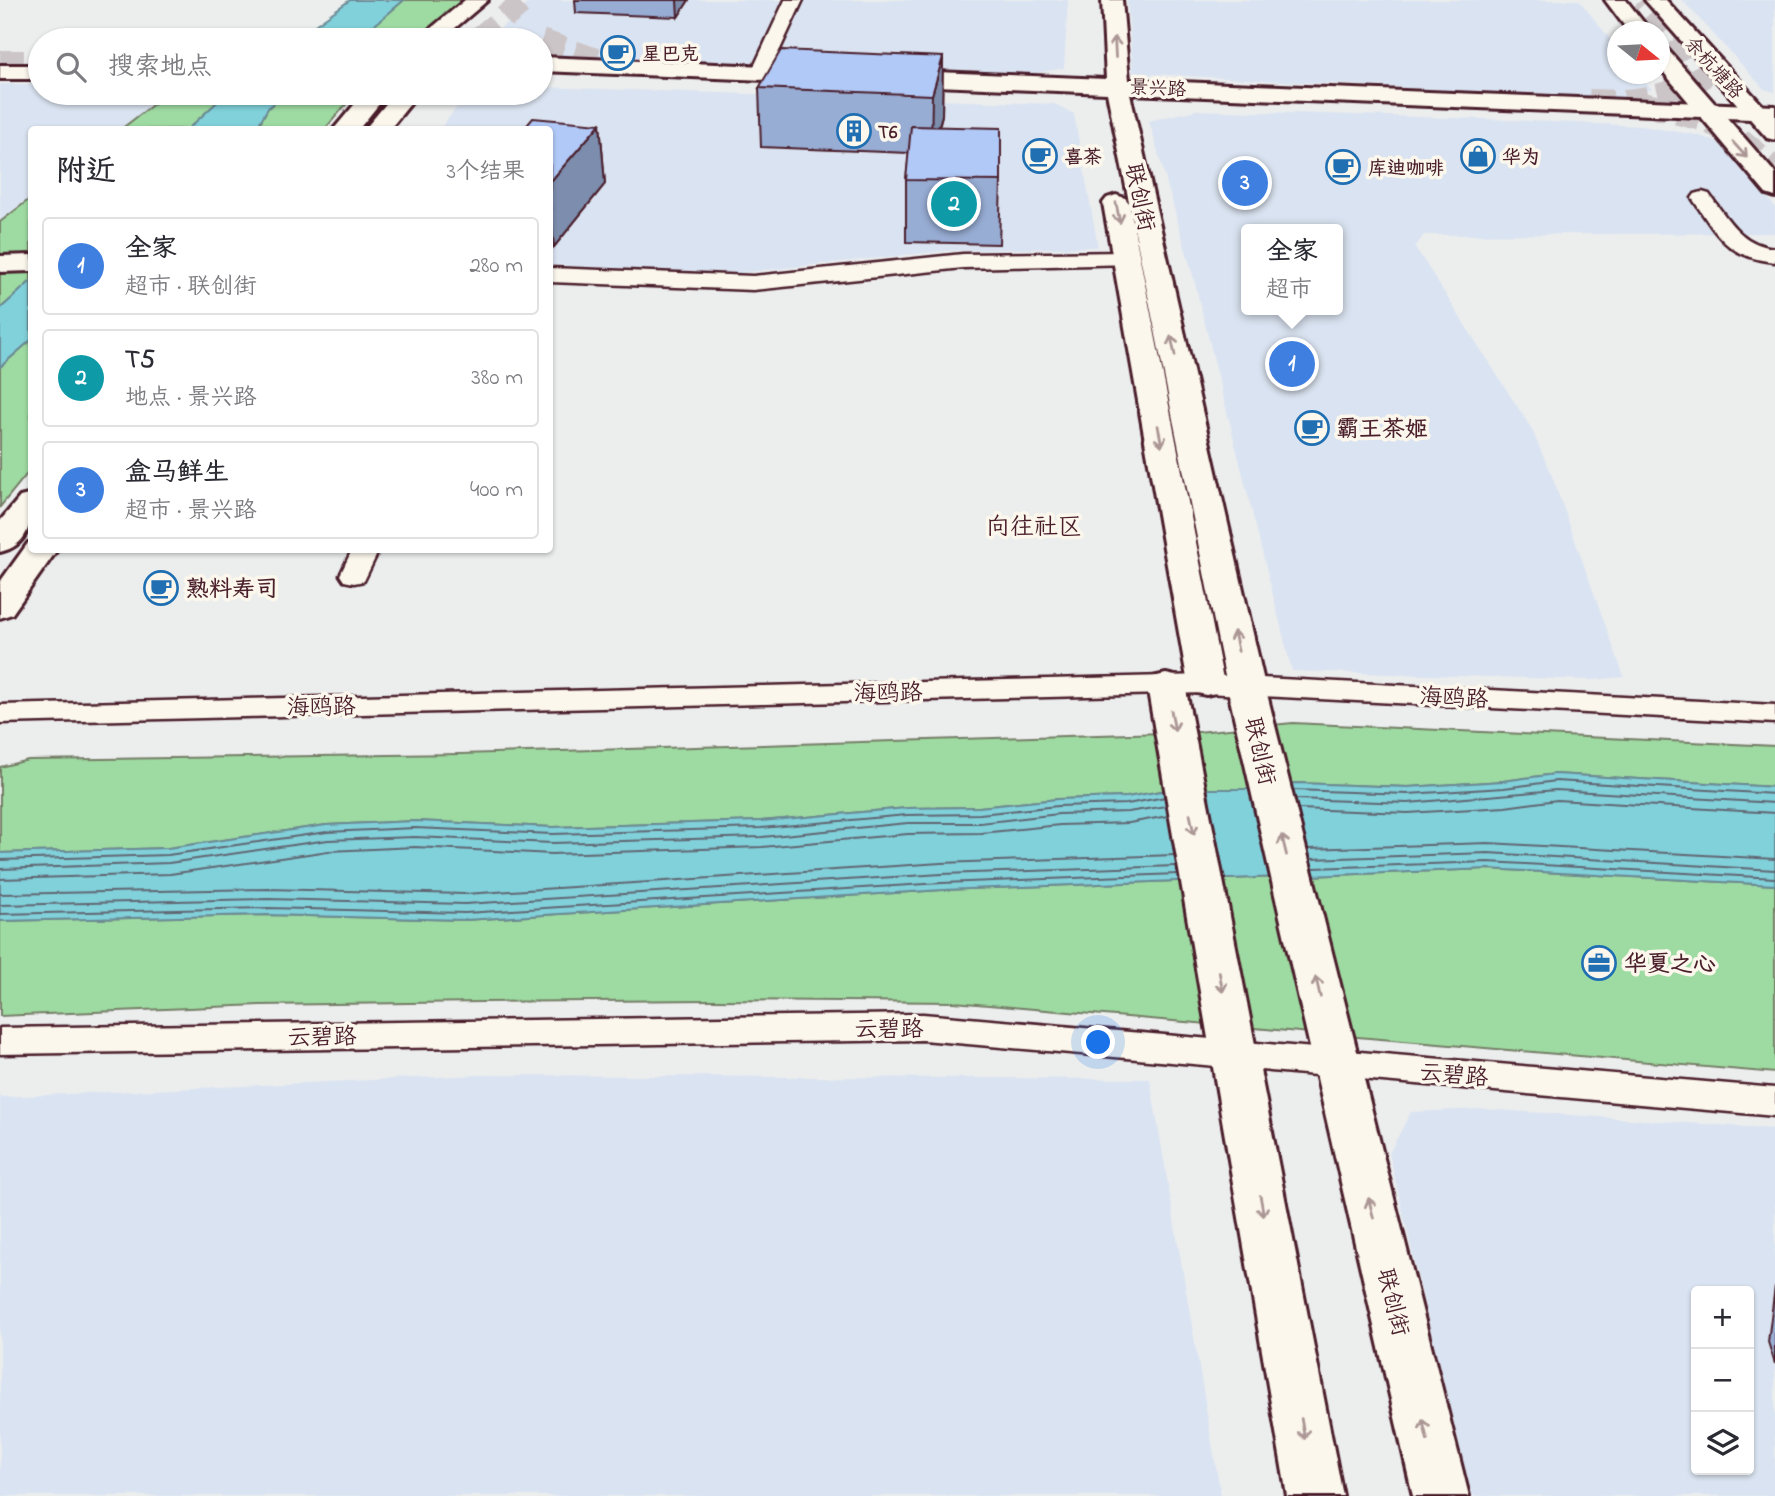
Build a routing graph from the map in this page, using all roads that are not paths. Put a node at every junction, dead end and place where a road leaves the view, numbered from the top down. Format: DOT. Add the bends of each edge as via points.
graph roads {
  1 [pos="794,0"];
  2 [pos="1088,0"];
  3 [pos="1112,0"];
  4 [pos="1615,0"];
  5 [pos="1655,0"];
  6 [pos="487,4"];
  7 [pos="1632,21"];
  8 [pos="448,28"];
  9 [pos="469,28"];
  10 [pos="0,59"];
  11 [pos="28,59"];
  12 [pos="553,64"];
  13 [pos="1670,67"];
  14 [pos="0,72"];
  15 [pos="28,72"];
  16 [pos="760,73"];
  17 [pos="553,75"];
  18 [pos="869,82"];
  19 [pos="1106,90"];
  20 [pos="366,105"];
  21 [pos="397,105"];
  22 [pos="1710,116"];
  23 [pos="1769,120"];
  24 [pos="348,126"];
  25 [pos="379,126"];
  26 [pos="1775,189"];
  27 [pos="1702,198"];
  28 [pos="1775,255"];
  29 [pos="1126,259"];
  30 [pos="553,275"];
  31 [pos="28,509"];
  32 [pos="0,542"];
  33 [pos="38,553"];
  34 [pos="364,553"];
  35 [pos="354,575"];
  36 [pos="0,607"];
  37 [pos="1206,684"];
  38 [pos="1166,685"];
  39 [pos="1246,686"];
  40 [pos="0,714"];
  41 [pos="1775,714"];
  42 [pos="0,1041"];
  43 [pos="1234,1055"];
  44 [pos="1337,1064"];
  45 [pos="1775,1102"];
  46 [pos="1315,1496"];
  47 [pos="1441,1496"];
  1 -- 16 [label="street"];
  2 -- 19 [label="street, 联创街"];
  19 -- 3 [label="street, 联创街, one-way"];
  4 -- 7 [label="street"];
  5 -- 23 [label="street, 余杭塘路"];
  6 -- 8 [label="street"];
  6 -- 9 [label="street"];
  10 -- 11 [label="street"];
  12 -- 16 [label="street"];
  13 -- 22 [label="street, 余杭塘路"];
  14 -- 15 [label="street"];
  16 -- 17 [label="street" via="835,81"];
  18 -- 19 [label="street, 景兴路"];
  19 -- 22 [label="street, 景兴路"];
  19 -- 29 [label="street, 联创街, one-way"];
  39 -- 19 [label="street, 联创街, one-way"];
  20 -- 24 [label="street"];
  21 -- 25 [label="street"];
  22 -- 23 [label="street, 景兴路"];
  22 -- 26 [label="street, 余杭塘路, one-way"];
  27 -- 28 [label="street" via="1740,249"];
  29 -- 30 [label="street" via="963,261 753,283"];
  29 -- 37 [label="street, 联创街, one-way"];
  31 -- 32 [label="street"];
  33 -- 36 [label="street"];
  34 -- 35 [label="street"];
  37 -- 38 [label="street, 海鸥路"];
  37 -- 39 [label="street, 海鸥路"];
  38 -- 40 [label="street, 海鸥路"];
  38 -- 43 [label="street, one-way"];
  39 -- 41 [label="street, 海鸥路"];
  44 -- 39 [label="street, 联创街, one-way"];
  42 -- 43 [label="street, 云碧路" via="923,1027"];
  43 -- 44 [label="street, 云碧路"];
  43 -- 46 [label="street, one-way"];
  44 -- 45 [label="street, 云碧路"];
  47 -- 44 [label="street, 联创街, one-way"];
}
